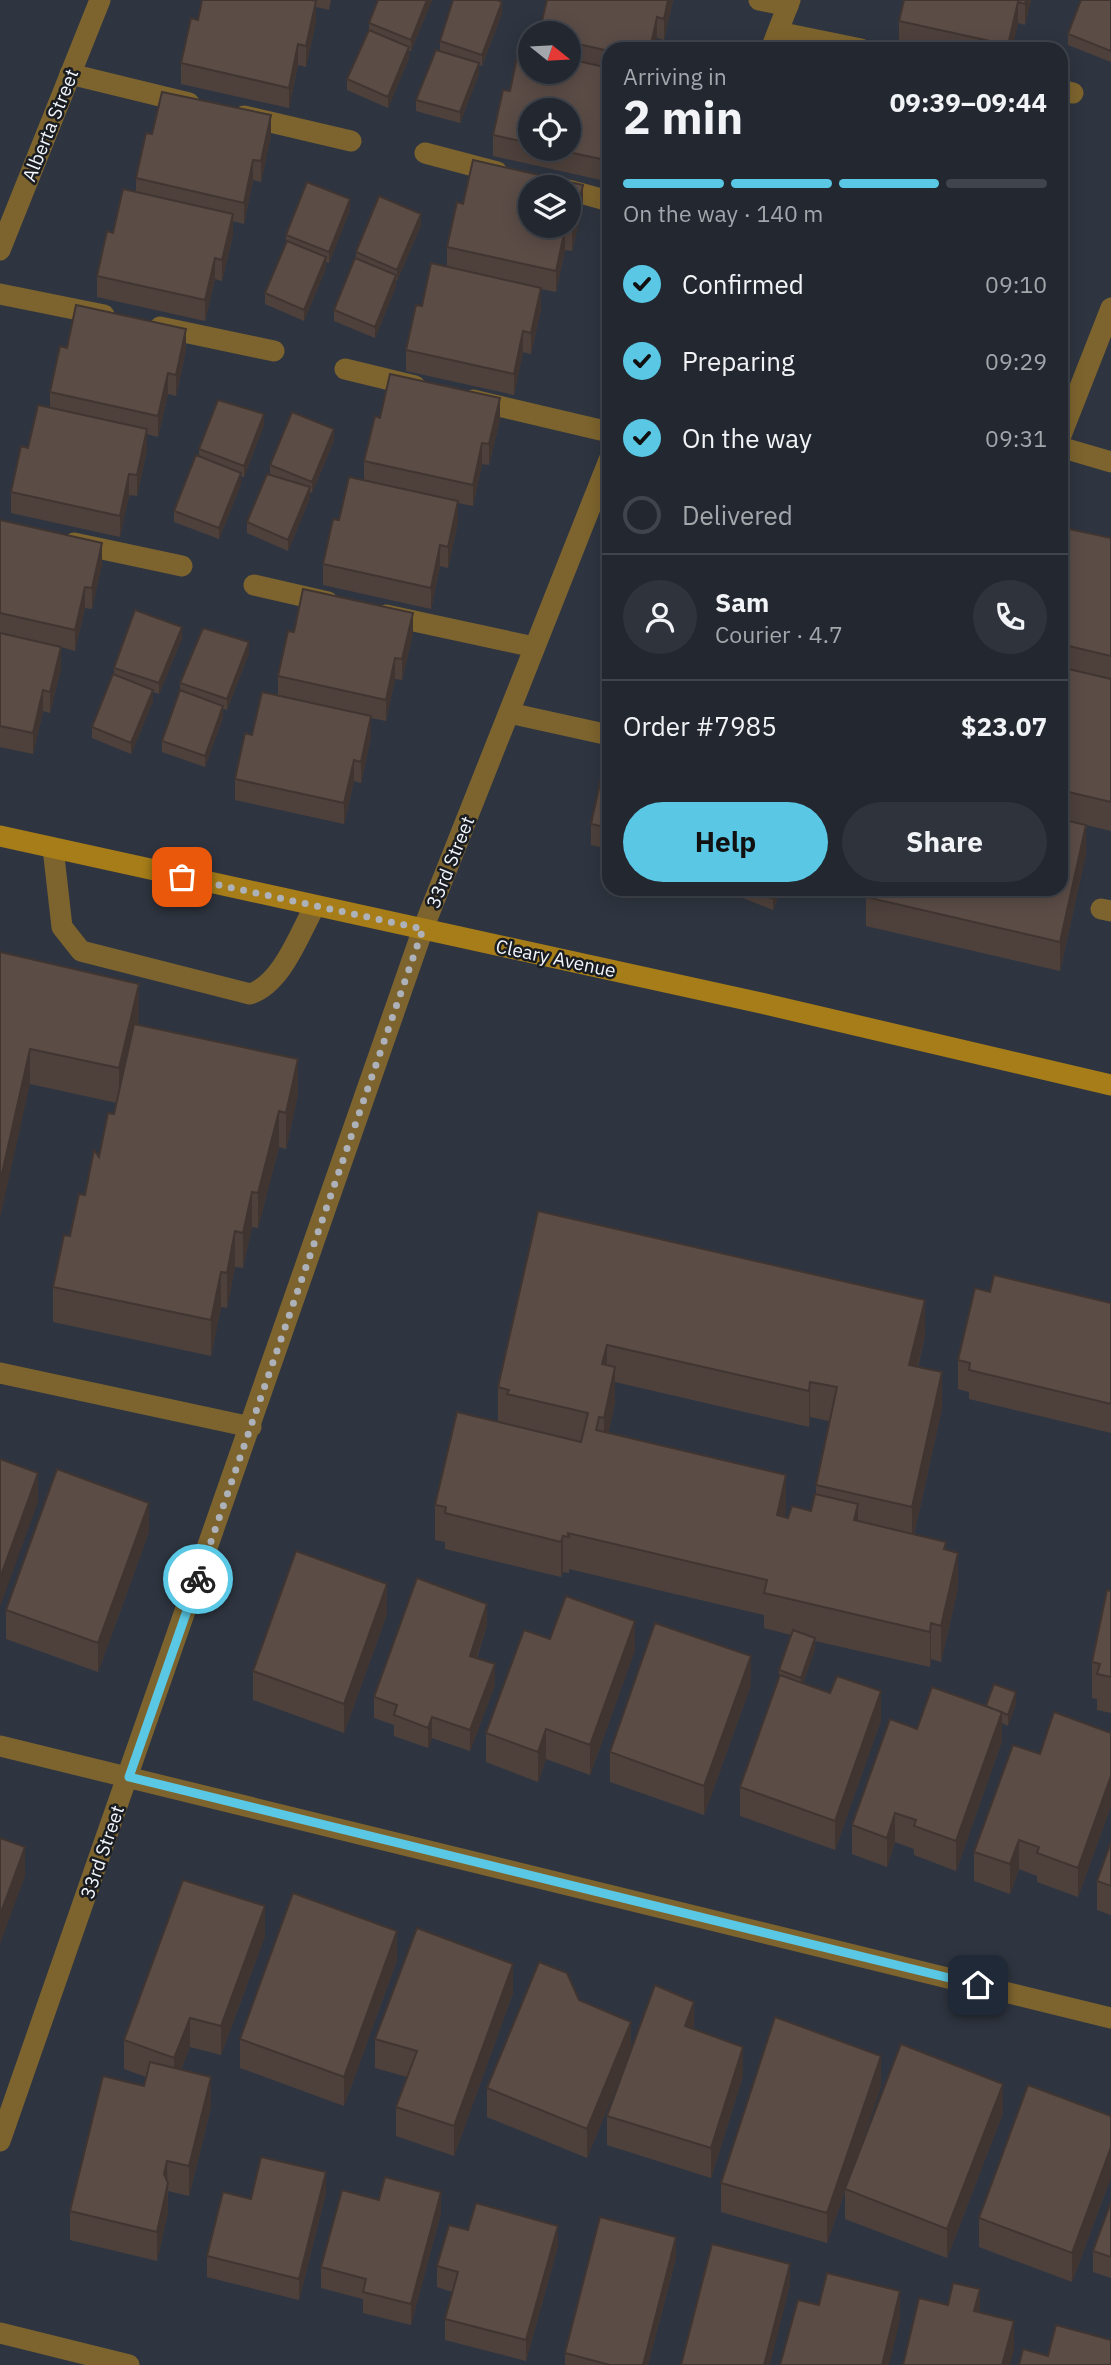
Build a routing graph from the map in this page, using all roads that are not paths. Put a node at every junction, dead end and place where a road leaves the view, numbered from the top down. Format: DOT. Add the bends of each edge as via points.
graph roads {
  1 [pos="100,0"];
  2 [pos="759,0"];
  3 [pos="789,3"];
  4 [pos="774,40"];
  5 [pos="793,42"];
  6 [pos="70,74"];
  7 [pos="351,141"];
  8 [pos="425,153"];
  9 [pos="517,177"];
  10 [pos="581,193"];
  11 [pos="602,199"];
  12 [pos="0,250"];
  13 [pos="0,293"];
  14 [pos="1111,308"];
  15 [pos="274,351"];
  16 [pos="345,369"];
  17 [pos="1068,418"];
  18 [pos="602,430"];
  19 [pos="1068,449"];
  20 [pos="1111,462"];
  21 [pos="602,492"];
  22 [pos="52,538"];
  23 [pos="182,566"];
  24 [pos="254,585"];
  25 [pos="534,647"];
  26 [pos="509,713"];
  27 [pos="602,733"];
  28 [pos="0,836"];
  29 [pos="53,848"];
  30 [pos="315,906"];
  31 [pos="423,929"];
  32 [pos="1111,1085"];
  33 [pos="0,1373"];
  34 [pos="251,1427"];
  35 [pos="0,1746"];
  36 [pos="129,1777"];
  37 [pos="1111,2018"];
  38 [pos="0,2141"];
  39 [pos="0,2333"];
  40 [pos="129,2365"];
  1 -- 6 [label="street, Alberta Street"];
  2 -- 3 [label="street"];
  3 -- 4 [label="street"];
  4 -- 5 [label="street"];
  6 -- 7 [label="street"];
  6 -- 12 [label="street, Alberta Street"];
  8 -- 9 [label="street"];
  10 -- 11 [label="street"];
  13 -- 15 [label="street"];
  14 -- 17 [label="street"];
  16 -- 18 [label="street"];
  19 -- 20 [label="street"];
  21 -- 25 [label="street, 33rd Street"];
  22 -- 23 [label="street"];
  24 -- 25 [label="street"];
  25 -- 26 [label="street, 33rd Street"];
  26 -- 27 [label="street"];
  26 -- 31 [label="street, 33rd Street"];
  28 -- 29 [label="street, Cleary Avenue"];
  29 -- 30 [label="street, Cleary Avenue"];
  29 -- 30 [label="street" via="62,927 81,951 250,995 274,978"];
  30 -- 31 [label="street, Cleary Avenue"];
  31 -- 32 [label="street, Cleary Avenue"];
  31 -- 34 [label="street, 33rd Street"];
  33 -- 34 [label="street"];
  34 -- 36 [label="street, 33rd Street"];
  35 -- 36 [label="street"];
  36 -- 37 [label="street"];
  36 -- 38 [label="street, 33rd Street"];
  39 -- 40 [label="street"];
}
